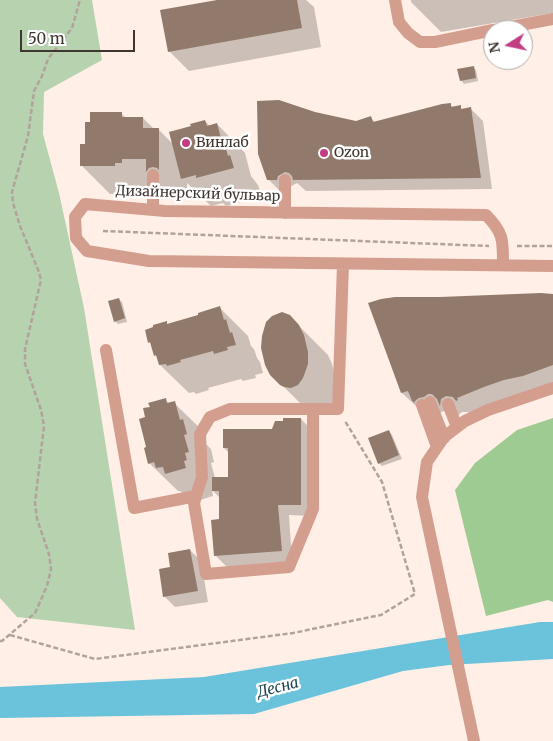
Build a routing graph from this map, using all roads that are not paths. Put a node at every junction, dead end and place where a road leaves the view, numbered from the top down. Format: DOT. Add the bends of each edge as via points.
graph roads {
  1 [pos="395,0"];
  2 [pos="553,18"];
  3 [pos="533,22"];
  4 [pos="483,32"];
  5 [pos="153,175"];
  6 [pos="285,180"];
  7 [pos="153,209"];
  8 [pos="285,212"];
  9 [pos="344,264"];
  10 [pos="503,265"];
  11 [pos="553,266"];
  12 [pos="106,350"];
  13 [pos="553,388"];
  14 [pos="426,404"];
  15 [pos="448,404"];
  16 [pos="314,409"];
  17 [pos="457,427"];
  18 [pos="440,443"];
  19 [pos="196,496"];
  20 [pos="474,741"];
  1 -- 4 [label="street" via="399,22 420,42"];
  2 -- 3 [label="street"];
  5 -- 7 [label="street"];
  6 -- 8 [label="street"];
  7 -- 8 [label="street, Дизайнерский бульвар"];
  7 -- 9 [label="street, Дизайнерский бульвар" via="86,204 74,217 76,238 87,252 149,262"];
  8 -- 10 [label="street, Дизайнерский бульвар" via="486,215 497,226 503,247"];
  9 -- 10 [label="street, Дизайнерский бульвар"];
  9 -- 16 [label="street" via="338,409"];
  10 -- 11 [label="street, Дизайнерский бульвар"];
  12 -- 19 [label="street" via="134,508"];
  13 -- 17 [label="street" via="488,410"];
  14 -- 18 [label="street"];
  15 -- 17 [label="street"];
  16 -- 19 [label="street" via="230,409 210,417 200,434 202,477"];
  16 -- 19 [label="street" via="312,509 289,567 206,574 194,503"];
  17 -- 18 [label="street"];
  18 -- 20 [label="street" via="427,462 422,497"];
}
